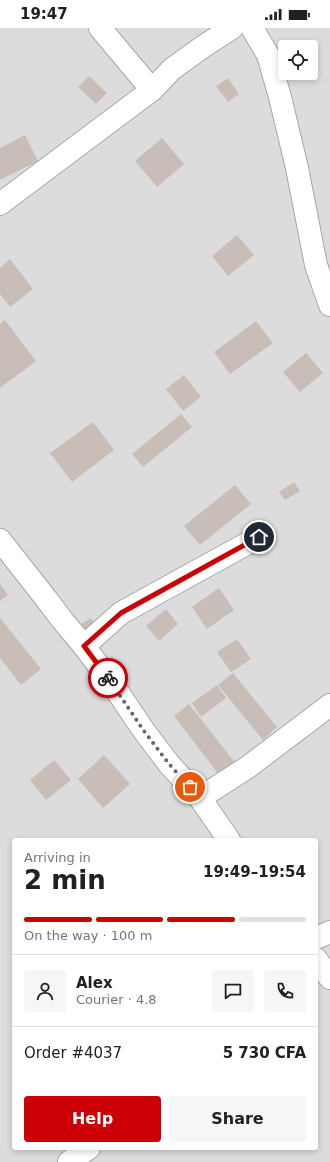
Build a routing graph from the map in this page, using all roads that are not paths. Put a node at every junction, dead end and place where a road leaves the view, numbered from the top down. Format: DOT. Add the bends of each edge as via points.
graph roads {
  1 [pos="100,28"];
  2 [pos="232,28"];
  3 [pos="252,28"];
  4 [pos="152,90"];
  5 [pos="0,204"];
  6 [pos="316,265"];
  7 [pos="330,282"];
  8 [pos="330,305"];
  9 [pos="259,537"];
  10 [pos="0,540"];
  11 [pos="84,646"];
  12 [pos="330,705"];
  13 [pos="200,798"];
  14 [pos="228,838"];
  15 [pos="330,932"];
  16 [pos="318,937"];
  17 [pos="86,1150"];
  18 [pos="70,1162"];
  1 -- 4 [label="street"];
  2 -- 4 [label="street" via="172,69"];
  3 -- 6 [label="street" via="268,55 280,97"];
  4 -- 5 [label="street"];
  6 -- 7 [label="street"];
  6 -- 8 [label="street"];
  9 -- 11 [label="street" via="121,613"];
  10 -- 11 [label="street"];
  11 -- 13 [label="street" via="169,764"];
  12 -- 13 [label="street" via="248,767"];
  13 -- 14 [label="street"];
  15 -- 16 [label="street"];
  17 -- 18 [label="street"];
}
